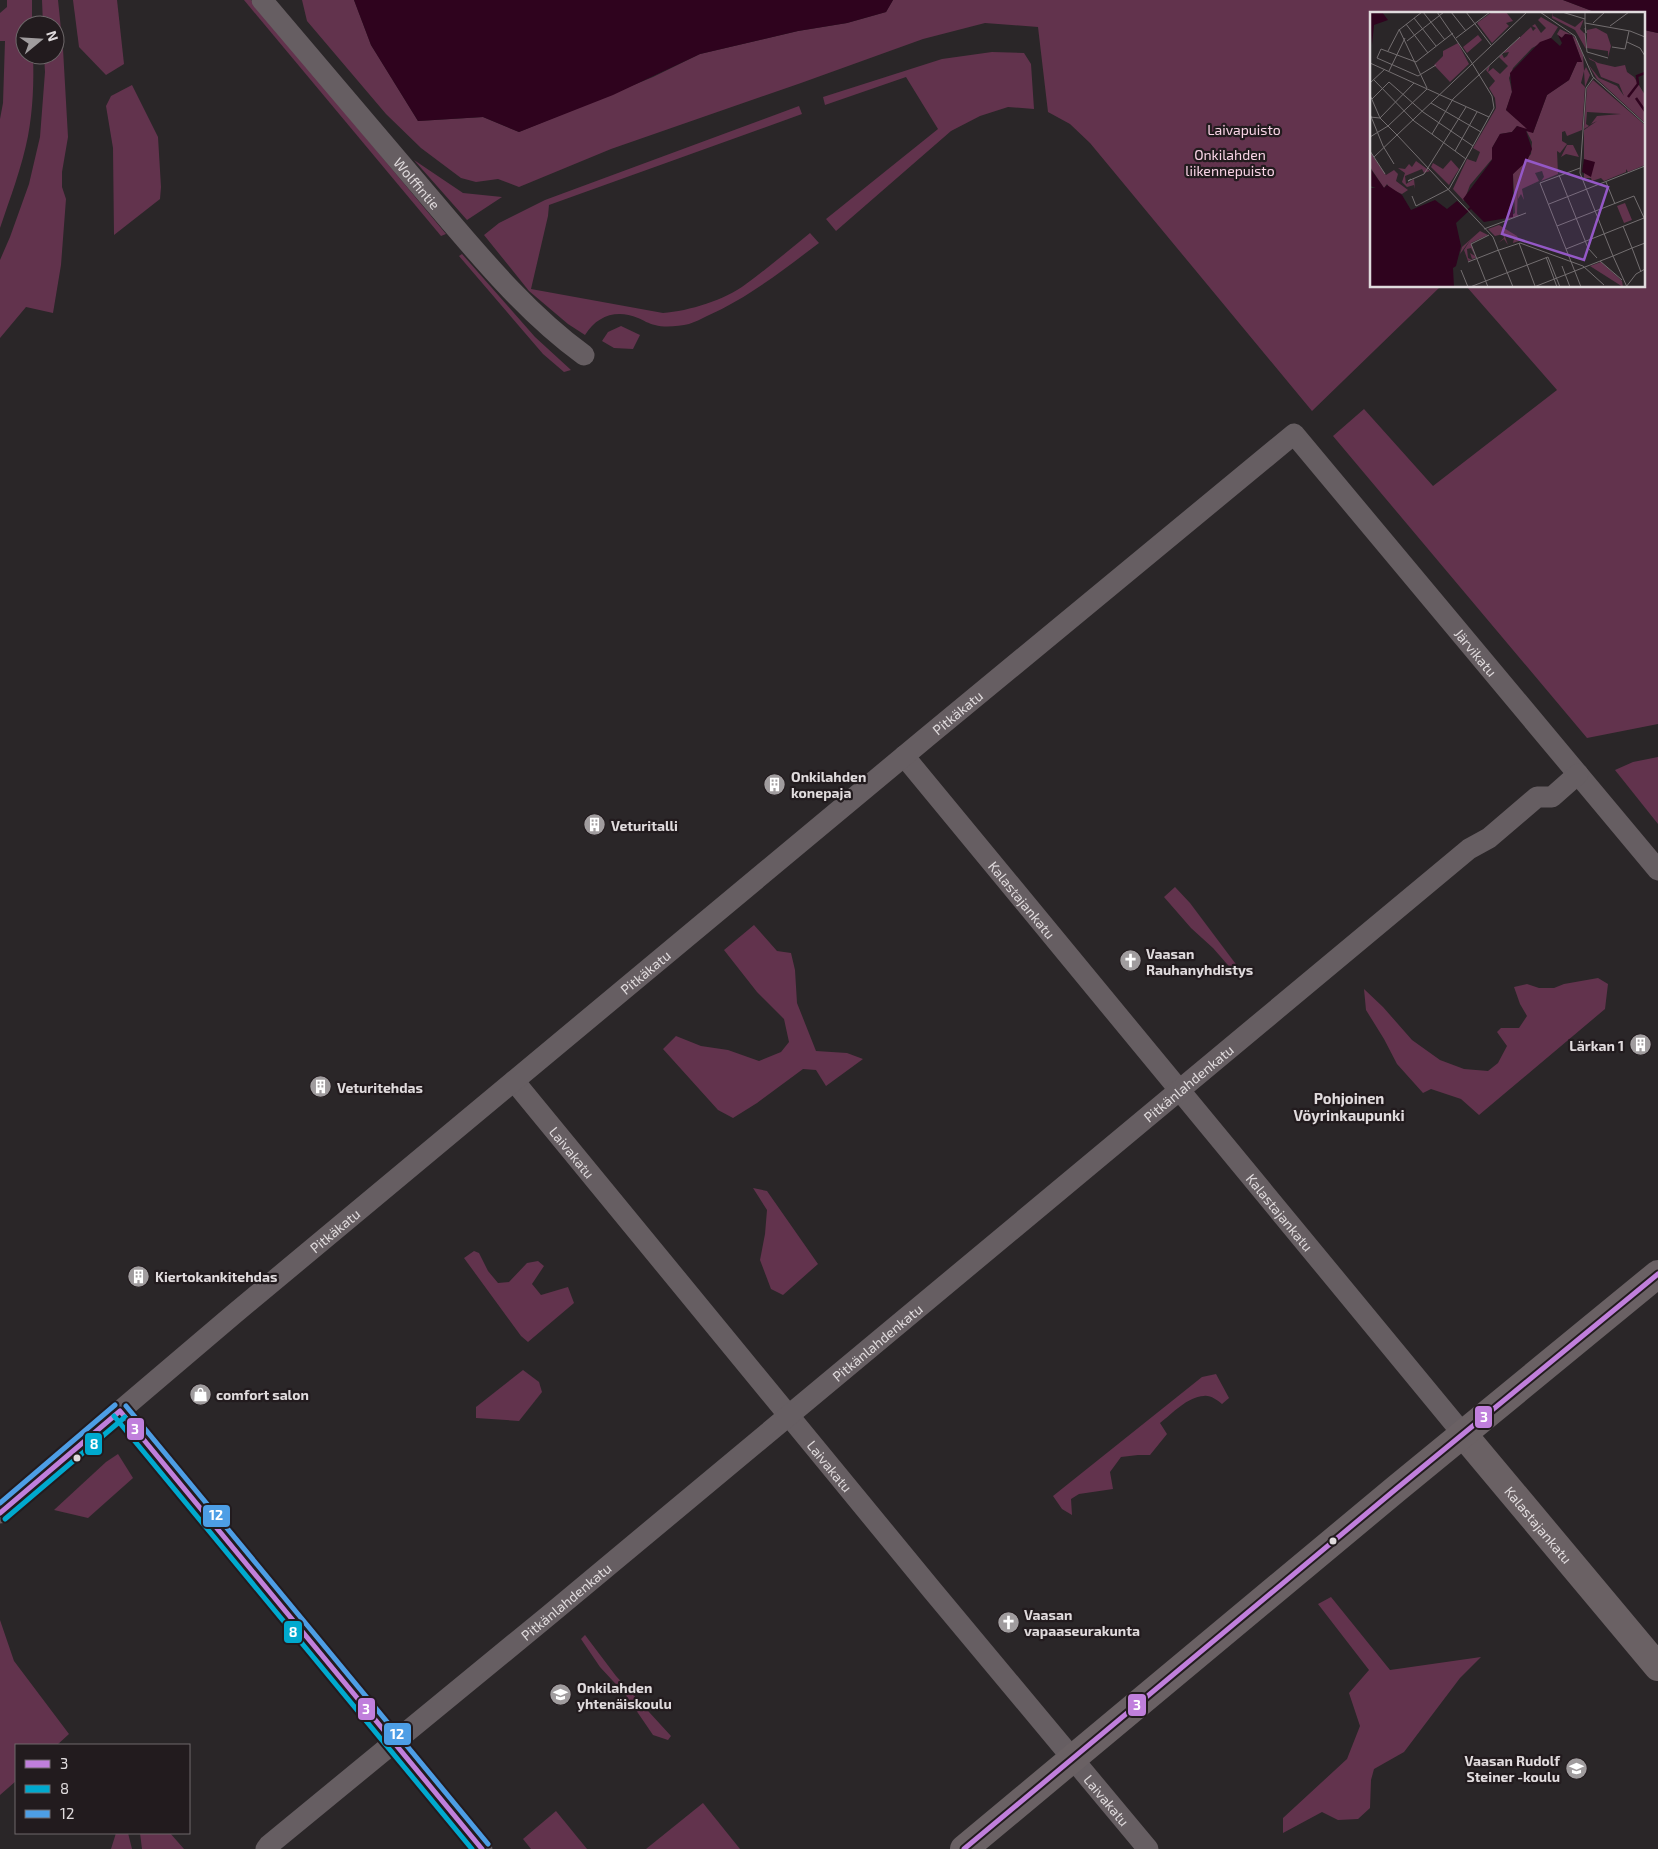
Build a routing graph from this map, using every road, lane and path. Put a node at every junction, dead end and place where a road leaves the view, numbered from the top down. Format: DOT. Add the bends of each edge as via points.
graph roads {
  1 [pos="262,0"];
  2 [pos="584,356"];
  3 [pos="1294,434"];
  4 [pos="904,756"];
  5 [pos="1578,774"];
  6 [pos="1658,870"];
  7 [pos="514,1082"];
  8 [pos="1180,1090"];
  9 [pos="1658,1274"];
  10 [pos="120,1411"];
  11 [pos="788,1415"];
  12 [pos="1463,1434"];
  13 [pos="0,1514"];
  14 [pos="1658,1667"];
  15 [pos="394,1742"];
  16 [pos="1073,1759"];
  17 [pos="266,1849"];
  18 [pos="482,1849"];
  19 [pos="964,1849"];
  20 [pos="1148,1849"];
  1 -- 2 [label="street, Wolffintie" via="460,234 535,315"];
  3 -- 4 [label="street, Pitkäkatu"];
  3 -- 5 [label="street, Järvikatu"];
  4 -- 7 [label="street, Pitkäkatu"];
  4 -- 8 [label="street, Kalastajankatu"];
  5 -- 6 [label="street, Järvikatu"];
  5 -- 8 [label="street, Pitkänlahdenkatu" via="1552,797 1537,797 1489,838 1469,849"];
  7 -- 10 [label="street, Pitkäkatu"];
  7 -- 11 [label="street, Laivakatu"];
  8 -- 11 [label="street, Pitkänlahdenkatu"];
  8 -- 12 [label="street, Kalastajankatu"];
  9 -- 12 [label="main road"];
  10 -- 13 [label="street, Pitkäkatu"];
  10 -- 15 [label="street"];
  11 -- 15 [label="street, Pitkänlahdenkatu"];
  11 -- 16 [label="street, Laivakatu"];
  12 -- 14 [label="main road, Kalastajankatu"];
  12 -- 16 [label="main road"];
  15 -- 17 [label="street, Pitkänlahdenkatu"];
  15 -- 18 [label="street"];
  16 -- 19 [label="main road"];
  16 -- 20 [label="street, Laivakatu"];
}
